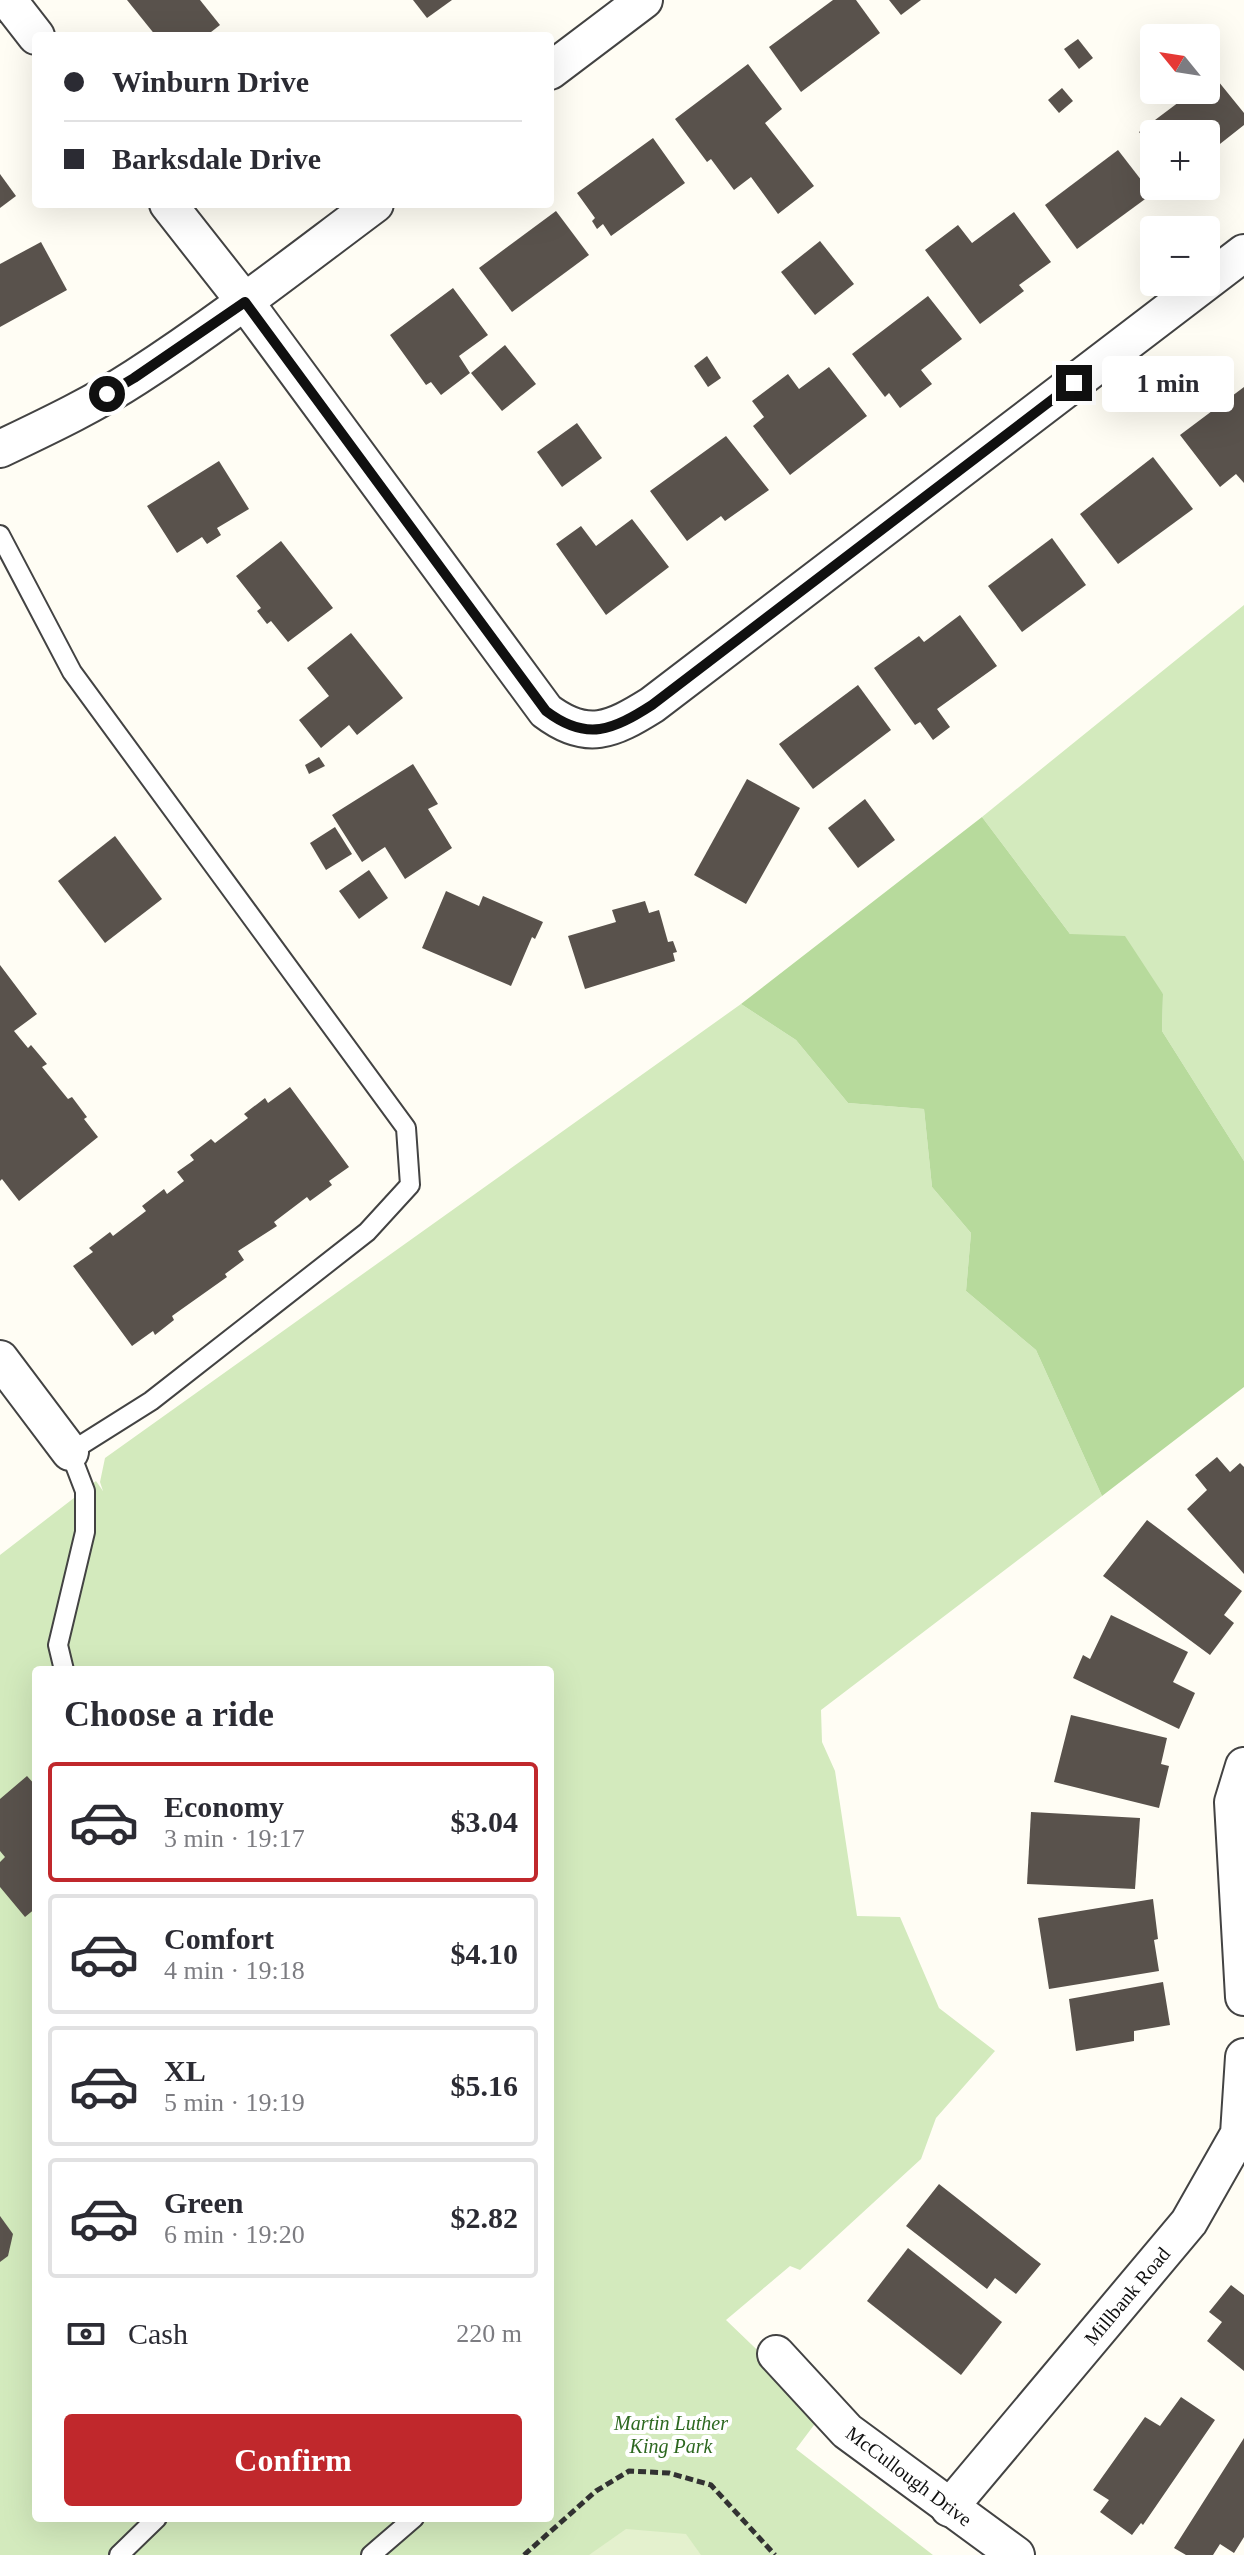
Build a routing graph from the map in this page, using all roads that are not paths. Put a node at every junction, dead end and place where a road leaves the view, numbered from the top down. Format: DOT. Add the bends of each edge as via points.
graph roads {
  1 [pos="8,0"];
  2 [pos="644,0"];
  3 [pos="33,32"];
  4 [pos="554,68"];
  5 [pos="171,208"];
  6 [pos="370,208"];
  7 [pos="1244,253"];
  8 [pos="245,302"];
  9 [pos="0,449"];
  10 [pos="0,535"];
  11 [pos="0,1359"];
  12 [pos="70,1452"];
  13 [pos="63,1666"];
  14 [pos="1244,1766"];
  15 [pos="1244,1997"];
  16 [pos="1244,2057"];
  17 [pos="776,2354"];
  18 [pos="949,2508"];
  19 [pos="153,2522"];
  20 [pos="409,2522"];
  21 [pos="119,2555"];
  22 [pos="371,2555"];
  23 [pos="1016,2555"];
  1 -- 3 [label="street"];
  2 -- 4 [label="street"];
  5 -- 8 [label="street"];
  6 -- 8 [label="street"];
  7 -- 8 [label="street" via="735,644 623,724 602,730 563,724 546,711"];
  8 -- 9 [label="street" via="134,378"];
  10 -- 12 [label="lane" via="72,672 406,1128 410,1185 367,1232 151,1401"];
  11 -- 12 [label="street"];
  12 -- 13 [label="lane" via="85,1491 85,1532 58,1645"];
  14 -- 15 [label="street" via="1233,1802"];
  16 -- 18 [label="street, Millbank Road" via="1239,2134 1189,2222"];
  17 -- 18 [label="street, McCullough Drive" via="847,2431"];
  18 -- 23 [label="street, McCullough Drive"];
  19 -- 21 [label="lane"];
  20 -- 22 [label="lane"];
}
